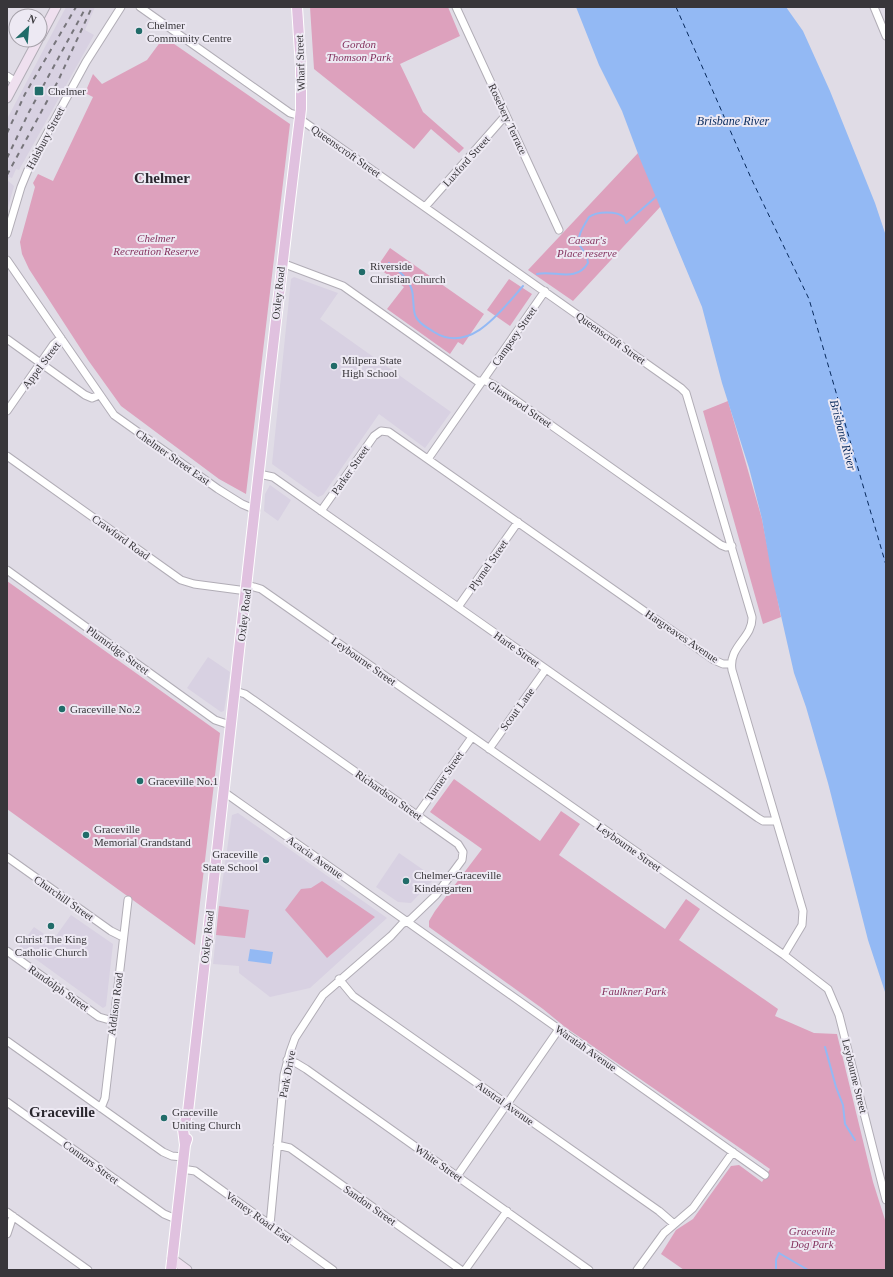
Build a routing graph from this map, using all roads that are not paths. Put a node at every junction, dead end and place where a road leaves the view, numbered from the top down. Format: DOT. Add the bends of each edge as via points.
graph roads {
  1 [pos="56,7"];
  2 [pos="121,7"];
  3 [pos="140,7"];
  4 [pos="297,7"];
  5 [pos="456,7"];
  6 [pos="874,7"];
  7 [pos="48,22"];
  8 [pos="886,36"];
  9 [pos="34,48"];
  10 [pos="7,76"];
  11 [pos="16,82"];
  12 [pos="7,98"];
  13 [pos="506,115"];
  14 [pos="300,117"];
  15 [pos="425,207"];
  16 [pos="559,230"];
  17 [pos="7,234"];
  18 [pos="7,260"];
  19 [pos="282,263"];
  20 [pos="545,291"];
  21 [pos="60,338"];
  22 [pos="7,339"];
  23 [pos="41,363"];
  24 [pos="482,381"];
  25 [pos="99,395"];
  26 [pos="7,411"];
  27 [pos="381,431"];
  28 [pos="7,456"];
  29 [pos="428,459"];
  30 [pos="259,474"];
  31 [pos="256,510"];
  32 [pos="321,511"];
  33 [pos="518,522"];
  34 [pos="732,546"];
  35 [pos="7,570"];
  36 [pos="247,588"];
  37 [pos="458,607"];
  38 [pos="731,664"];
  39 [pos="546,669"];
  40 [pos="235,691"];
  41 [pos="230,725"];
  42 [pos="472,737"];
  43 [pos="489,749"];
  44 [pos="224,792"];
  45 [pos="417,815"];
  46 [pos="776,821"];
  47 [pos="7,857"];
  48 [pos="128,900"];
  49 [pos="406,921"];
  50 [pos="123,937"];
  51 [pos="7,951"];
  52 [pos="784,956"];
  53 [pos="339,979"];
  54 [pos="113,1021"];
  55 [pos="559,1029"];
  56 [pos="7,1041"];
  57 [pos="287,1060"];
  58 [pos="7,1102"];
  59 [pos="506,1104"];
  60 [pos="101,1108"];
  61 [pos="277,1145"];
  62 [pos="733,1152"];
  63 [pos="183,1157"];
  64 [pos="182,1169"];
  65 [pos="765,1174"];
  66 [pos="457,1176"];
  67 [pos="886,1200"];
  68 [pos="507,1211"];
  69 [pos="10,1214"];
  70 [pos="176,1219"];
  71 [pos="674,1224"];
  72 [pos="270,1225"];
  73 [pos="7,1234"];
  74 [pos="172,1259"];
  75 [pos="88,1270"];
  76 [pos="171,1270"];
  77 [pos="187,1270"];
  78 [pos="333,1270"];
  79 [pos="462,1270"];
  80 [pos="465,1270"];
  81 [pos="589,1270"];
  82 [pos="637,1270"];
  1 -- 7 [label="main road"];
  2 -- 17 [label="street, Halsbury Street" via="86,62 30,165"];
  3 -- 14 [label="street, Queenscroft Street" via="290,113"];
  4 -- 14 [label="main road, Wharf Street" via="302,67"];
  5 -- 13 [label="street, Rosebery Terrace"];
  6 -- 8 [label="street"];
  9 -- 11 [label="main road"];
  10 -- 11 [label="street"];
  11 -- 12 [label="main road"];
  13 -- 15 [label="street, Luxford Street"];
  13 -- 16 [label="street, Rosebery Terrace"];
  14 -- 15 [label="street, Queenscroft Street"];
  14 -- 19 [label="main road, Oxley Road"];
  15 -- 20 [label="street, Queenscroft Street"];
  18 -- 21 [label="street, Chelmer Street East"];
  19 -- 24 [label="street, Glenwood Street" via="343,286 477,381"];
  19 -- 30 [label="main road, Oxley Road"];
  20 -- 24 [label="street, Campsey Street"];
  20 -- 34 [label="street, Queenscroft Street" via="685,391"];
  21 -- 23 [label="street, Appel Street"];
  21 -- 25 [label="street, Chelmer Street East"];
  22 -- 23 [label="street"];
  23 -- 25 [label="street" via="88,397 94,398"];
  23 -- 26 [label="street, Appel Street"];
  24 -- 29 [label="street, Campsey Street"];
  24 -- 34 [label="street, Glenwood Street" via="494,385 721,545"];
  25 -- 31 [label="street, Chelmer Street East" via="118,418 218,489"];
  27 -- 29 [label="street, Hargreaves Avenue" via="392,433"];
  27 -- 32 [label="street, Parker Street" via="372,439"];
  28 -- 36 [label="street, Crawford Road" via="180,580 194,584"];
  29 -- 33 [label="street, Hargreaves Avenue"];
  30 -- 31 [label="main road, Oxley Road"];
  30 -- 32 [label="street, Harte Street" via="273,477"];
  31 -- 36 [label="main road, Oxley Road"];
  32 -- 37 [label="street, Harte Street"];
  33 -- 37 [label="street, Plymel Street"];
  33 -- 38 [label="street, Hargreaves Avenue" via="714,660"];
  34 -- 38 [label="street, Queenscroft Street" via="752,620 750,628 733,653"];
  35 -- 41 [label="street, Plumridge Street" via="215,720"];
  36 -- 40 [label="main road, Oxley Road"];
  36 -- 42 [label="street, Leybourne Street" via="261,589"];
  37 -- 39 [label="street, Harte Street"];
  38 -- 46 [label="street, Hargreaves Avenue"];
  39 -- 43 [label="street, Scout Lane"];
  39 -- 46 [label="street, Harte Street" via="758,818"];
  40 -- 41 [label="main road, Oxley Road"];
  40 -- 45 [label="street, Richardson Street" via="245,694"];
  41 -- 44 [label="main road, Oxley Road"];
  42 -- 43 [label="street, Leybourne Street"];
  42 -- 45 [label="street, Turner Street"];
  43 -- 52 [label="street, Leybourne Street"];
  44 -- 49 [label="street, Acacia Avenue"];
  44 -- 63 [label="main road, Oxley Road" via="188,1112 189,1135"];
  45 -- 49 [label="street, Richardson Street" via="458,844 464,854 440,891"];
  46 -- 52 [label="street, Hargreaves Avenue" via="804,917"];
  47 -- 50 [label="street, Churchill Street" via="110,931"];
  48 -- 50 [label="street, Addison Road"];
  49 -- 53 [label="street, Park Drive"];
  49 -- 55 [label="street, Waratah Avenue"];
  50 -- 54 [label="street, Addison Road"];
  51 -- 54 [label="street, Randolph Street" via="100,1017"];
  52 -- 67 [label="street, Leybourne Street" via="826,987 834,999"];
  53 -- 57 [label="street, Park Drive" via="323,994 305,1021"];
  53 -- 59 [label="street, Austral Avenue" via="353,996"];
  54 -- 60 [label="street, Addison Road" via="105,1098"];
  55 -- 59 [label="street"];
  55 -- 62 [label="street, Waratah Avenue"];
  56 -- 60 [label="street"];
  57 -- 61 [label="street, Park Drive"];
  57 -- 66 [label="street, White Street" via="298,1064"];
  58 -- 70 [label="street, Connors Street" via="164,1214"];
  59 -- 66 [label="street"];
  59 -- 71 [label="street, Austral Avenue"];
  60 -- 63 [label="street" via="166,1154"];
  61 -- 72 [label="street, Park Drive"];
  61 -- 79 [label="street, Sandon Street" via="290,1148"];
  62 -- 65 [label="street, Waratah Avenue"];
  62 -- 71 [label="street" via="693,1208"];
  63 -- 64 [label="main road, Oxley Road"];
  64 -- 70 [label="main road, Oxley Road"];
  64 -- 72 [label="street, Verney Road East" via="195,1171"];
  66 -- 68 [label="street, White Street"];
  68 -- 80 [label="street"];
  68 -- 81 [label="street, White Street"];
  69 -- 73 [label="street"];
  69 -- 75 [label="street"];
  70 -- 74 [label="main road, Oxley Road"];
  71 -- 82 [label="street" via="664,1233"];
  72 -- 78 [label="street, Verney Road East"];
  74 -- 76 [label="main road, Oxley Road"];
  74 -- 77 [label="main road"];
}
